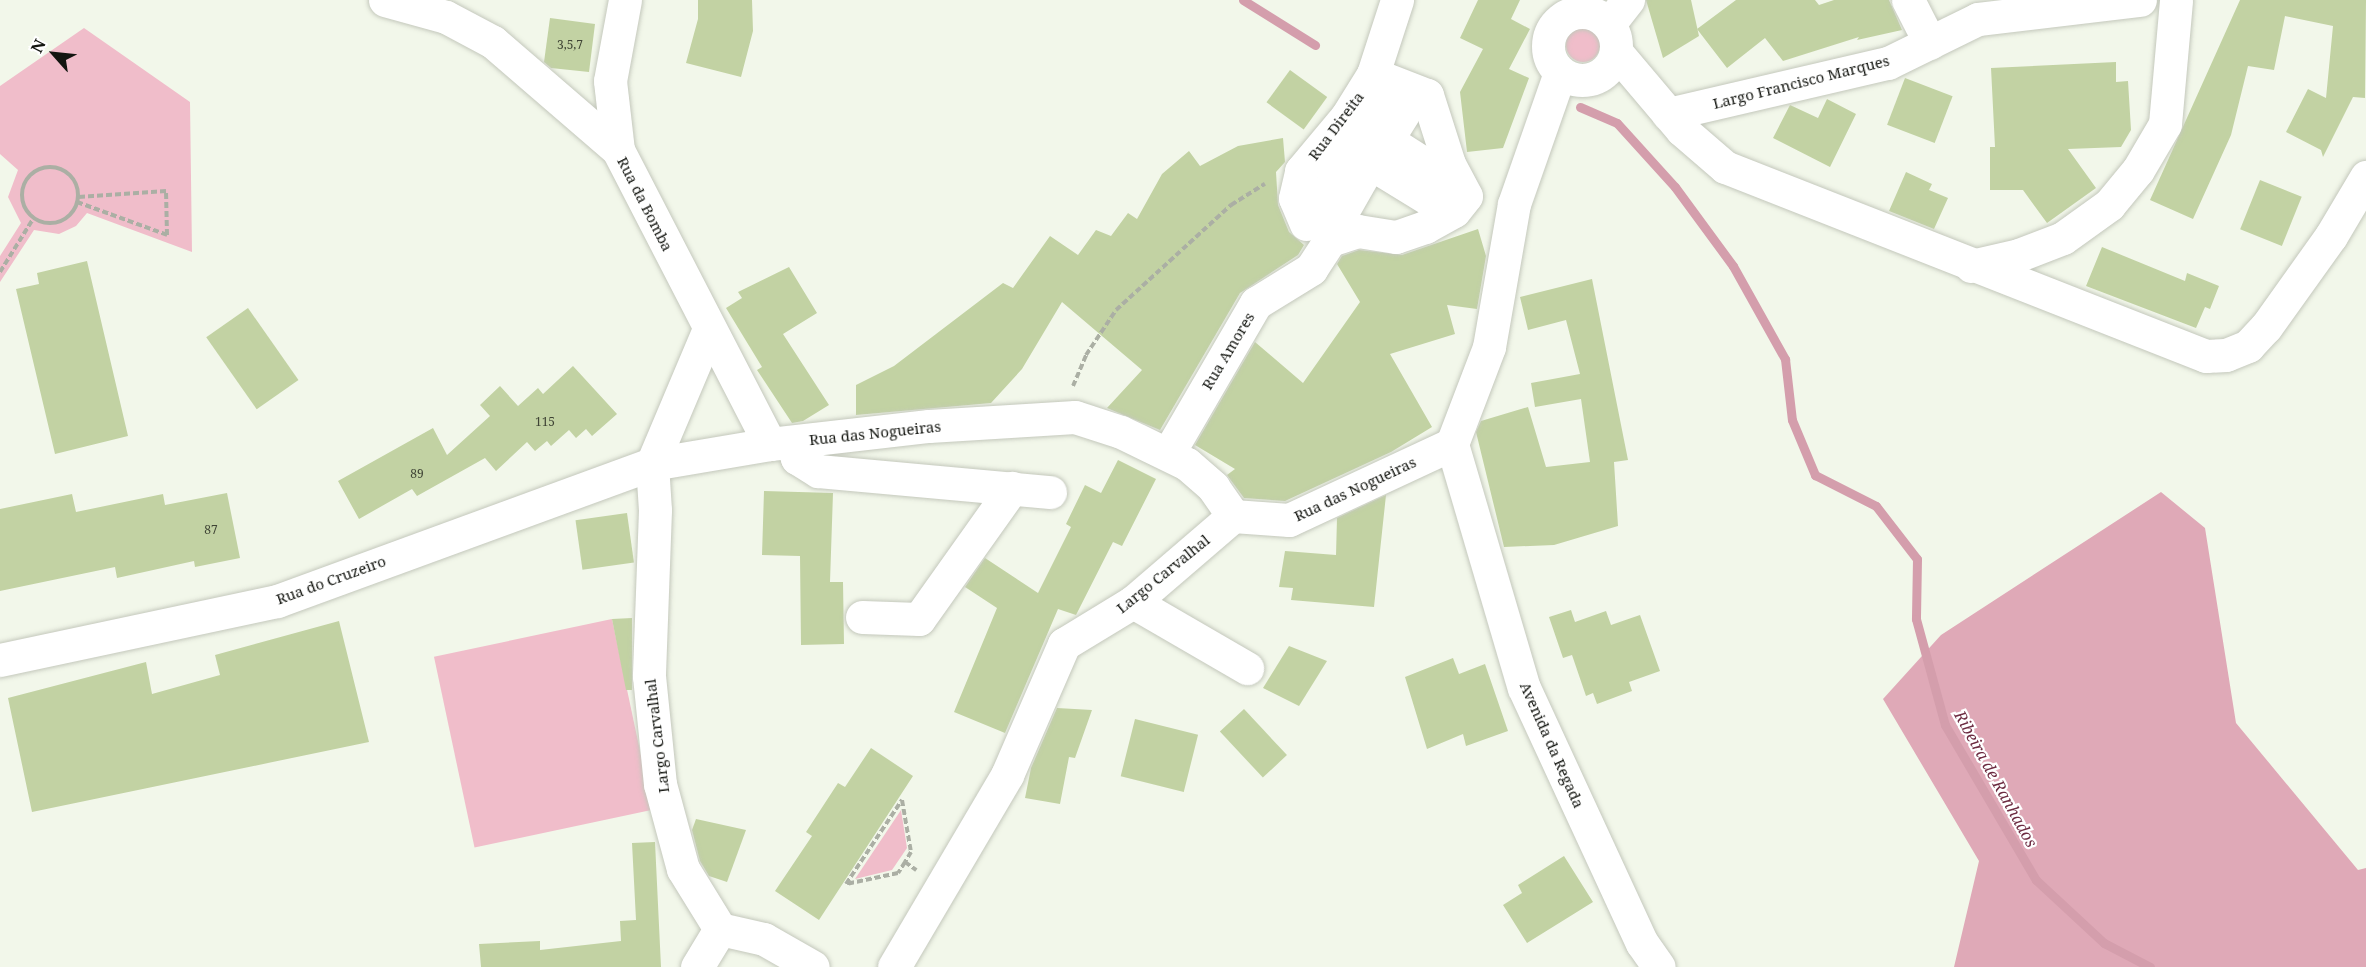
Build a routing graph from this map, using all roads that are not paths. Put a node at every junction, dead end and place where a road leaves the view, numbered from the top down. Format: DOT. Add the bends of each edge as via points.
graph roads {
  1 [pos="385,0"];
  2 [pos="624,0"];
  3 [pos="1397,0"];
  4 [pos="1908,0"];
  5 [pos="2140,0"];
  6 [pos="2176,0"];
  7 [pos="1604,17"];
  8 [pos="1930,43"];
  9 [pos="1560,73"];
  10 [pos="1373,74"];
  11 [pos="1668,114"];
  12 [pos="618,150"];
  13 [pos="2366,177"];
  14 [pos="1467,196"];
  15 [pos="1514,204"];
  16 [pos="1331,235"];
  17 [pos="1971,266"];
  18 [pos="709,329"];
  19 [pos="781,443"];
  20 [pos="1452,444"];
  21 [pos="1168,454"];
  22 [pos="652,464"];
  23 [pos="1012,488"];
  24 [pos="1050,492"];
  25 [pos="1233,516"];
  26 [pos="1133,602"];
  27 [pos="862,617"];
  28 [pos="0,660"];
  29 [pos="1247,668"];
  30 [pos="720,929"];
  31 [pos="697,967"];
  32 [pos="813,967"];
  33 [pos="894,967"];
  34 [pos="1659,967"];
  1 -- 12 [label="street" via="446,17 493,42"];
  2 -- 12 [label="street, Rua da Bomba" via="610,81"];
  3 -- 10 [label="street, Rua Direita"];
  4 -- 8 [label="street"];
  5 -- 8 [label="street, Largo Francisco Marques" via="1978,19"];
  6 -- 17 [label="street" via="2165,124 2138,170 2109,205 2063,238 2019,255"];
  7 -- 9 [label="street" via="1612,63 1594,78 1582,80"];
  7 -- 9 [label="street" via="1563,17 1549,34 1548,55"];
  7 -- 11 [label="street"];
  8 -- 11 [label="street, Largo Francisco Marques" via="1888,63"];
  9 -- 15 [label="street"];
  10 -- 14 [label="street" via="1427,95 1449,164"];
  10 -- 16 [label="street, Rua Direita" via="1347,116 1301,171 1294,198 1305,223"];
  11 -- 17 [label="street" via="1725,167"];
  12 -- 18 [label="street, Rua da Bomba"];
  13 -- 17 [label="street" via="2331,236 2266,327 2248,346 2226,355 2206,356"];
  14 -- 15 [label="street"];
  14 -- 16 [label="street" via="1455,211 1396,237 1358,231"];
  15 -- 20 [label="street" via="1489,347"];
  16 -- 16 [label="street, Rua Amores" via="1338,222 1335,220 1370,163 1427,198 1442,174 1387,140 1403,114 1383,102 1323,198 1318,195 1305,214"];
  16 -- 21 [label="street, Rua Amores" via="1311,269 1257,303"];
  18 -- 19 [label="street, Rua da Bomba"];
  18 -- 22 [label="street"];
  19 -- 21 [label="street, Rua das Nogueiras" via="1064,416 1121,432"];
  19 -- 22 [label="street, Rua das Nogueiras"];
  19 -- 23 [label="street, Rua da Bomba" via="818,471"];
  20 -- 25 [label="street, Rua das Nogueiras" via="1289,520"];
  20 -- 34 [label="street, Avenida da Regada" via="1524,688 1642,943"];
  21 -- 25 [label="street, Rua das Nogueiras" via="1205,478"];
  22 -- 28 [label="street, Rua do Cruzeiro" via="277,601"];
  22 -- 30 [label="street, Largo Carvalhal" via="655,510 649,676 660,784 683,869"];
  23 -- 24 [label="street, Rua da Bomba"];
  23 -- 27 [label="street" via="919,619"];
  25 -- 26 [label="street, Largo Carvalhal"];
  26 -- 29 [label="street"];
  26 -- 33 [label="street, Largo Carvalhal" via="1064,644 1007,775"];
  30 -- 31 [label="street"];
  30 -- 32 [label="street" via="764,939"];
}
